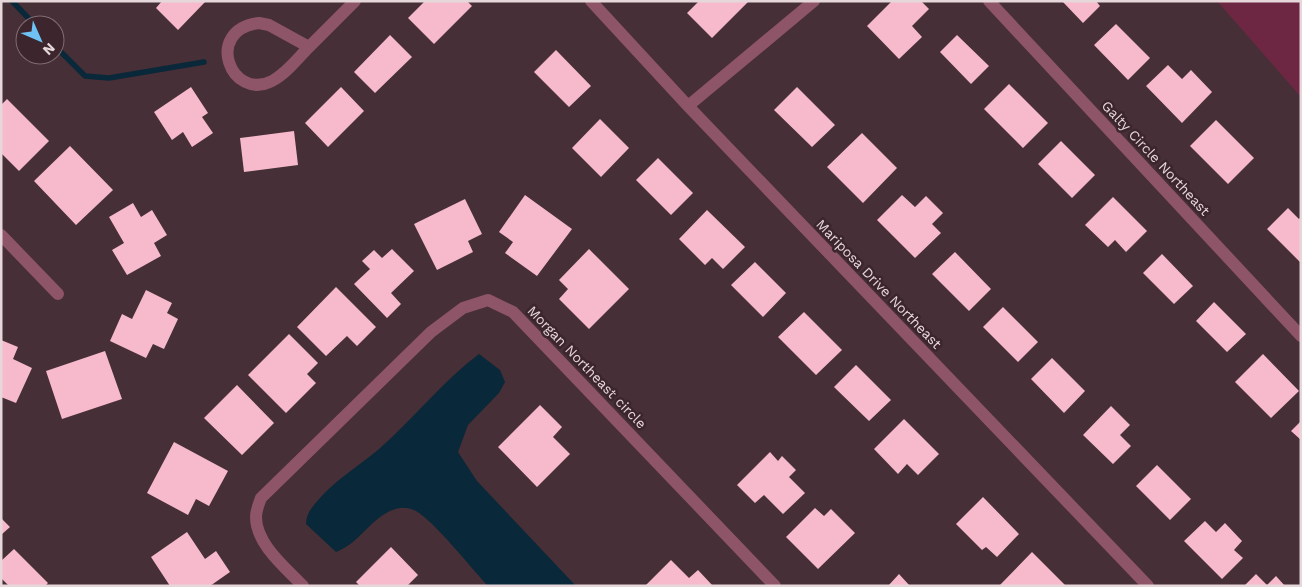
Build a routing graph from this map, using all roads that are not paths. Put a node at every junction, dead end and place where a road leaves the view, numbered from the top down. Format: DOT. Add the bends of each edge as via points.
graph roads {
  1 [pos="355,1"];
  2 [pos="591,1"];
  3 [pos="814,1"];
  4 [pos="989,1"];
  5 [pos="309,47"];
  6 [pos="688,106"];
  7 [pos="1,235"];
  8 [pos="58,294"];
  9 [pos="1301,336"];
  10 [pos="303,586"];
  11 [pos="775,586"];
  12 [pos="1148,586"];
  1 -- 5 [label="street"];
  2 -- 6 [label="street, Mariposa Drive Northeast"];
  3 -- 6 [label="street"];
  4 -- 9 [label="street, Galty Circle Northeast"];
  5 -- 5 [label="street" via="268,25 249,24 233,35 227,54 228,64 242,80 262,85 280,75"];
  6 -- 12 [label="street, Mariposa Drive Northeast"];
  7 -- 8 [label="street"];
  10 -- 11 [label="street, Morgan Northeast circle" via="260,536 256,516 261,498 431,332 463,308 488,300 513,312"];
}
